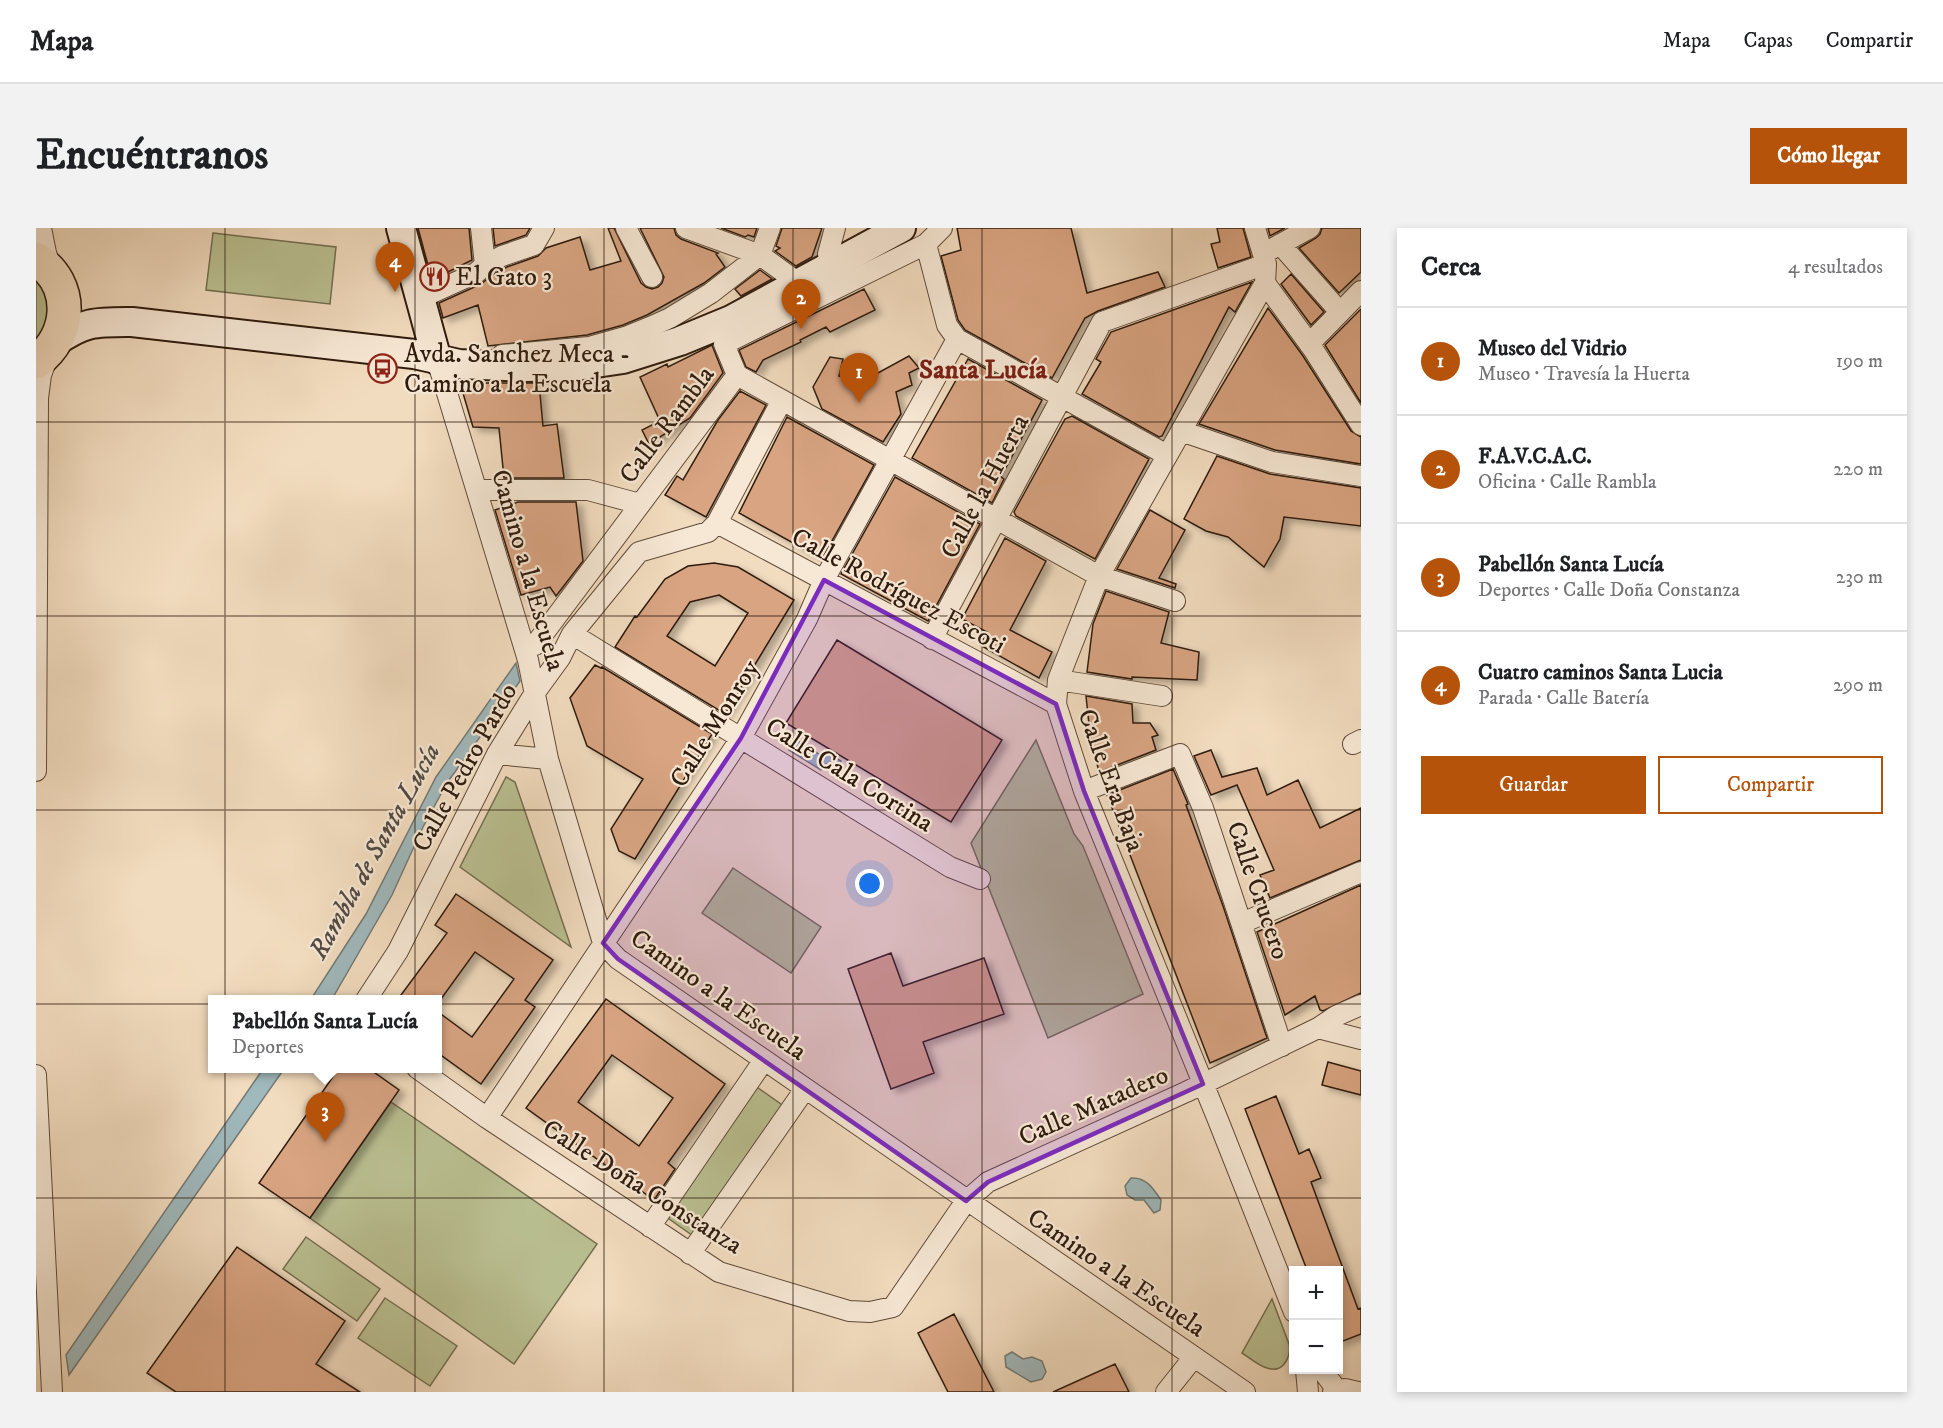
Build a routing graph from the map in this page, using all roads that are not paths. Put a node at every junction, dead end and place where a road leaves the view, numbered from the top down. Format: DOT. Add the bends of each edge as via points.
graph roads {
  1 [pos="41,228"];
  2 [pos="401,228"];
  3 [pos="481,228"];
  4 [pos="544,228"];
  5 [pos="627,228"];
  6 [pos="686,228"];
  7 [pos="770,228"];
  8 [pos="835,228"];
  9 [pos="902,228"];
  10 [pos="942,228"];
  11 [pos="1255,228"];
  12 [pos="1310,228"];
  13 [pos="926,244"];
  14 [pos="760,255"];
  15 [pos="1269,261"];
  16 [pos="831,264"];
  17 [pos="485,265"];
  18 [pos="50,274"];
  19 [pos="652,277"];
  20 [pos="800,284"];
  21 [pos="1361,291"];
  22 [pos="420,298"];
  23 [pos="1340,312"];
  24 [pos="132,322"];
  25 [pos="957,339"];
  26 [pos="1309,344"];
  27 [pos="47,351"];
  28 [pos="437,360"];
  29 [pos="494,366"];
  30 [pos="737,375"];
  31 [pos="1062,397"];
  32 [pos="782,400"];
  33 [pos="1361,425"];
  34 [pos="1181,431"];
  35 [pos="1167,455"];
  36 [pos="891,459"];
  37 [pos="1361,476"];
  38 [pos="477,490"];
  39 [pos="640,504"];
  40 [pos="996,519"];
  41 [pos="717,523"];
  42 [pos="1099,576"];
  43 [pos="824,580"];
  44 [pos="1176,601"];
  45 [pos="572,634"];
  46 [pos="932,639"];
  47 [pos="535,645"];
  48 [pos="1058,680"];
  49 [pos="536,691"];
  50 [pos="1162,696"];
  51 [pos="1056,704"];
  52 [pos="741,738"];
  53 [pos="497,754"];
  54 [pos="548,759"];
  55 [pos="36,771"];
  56 [pos="1084,791"];
  57 [pos="1352,877"];
  58 [pos="980,879"];
  59 [pos="1242,923"];
  60 [pos="603,944"];
  61 [pos="369,995"];
  62 [pos="1361,1005"];
  63 [pos="1318,1028"];
  64 [pos="1361,1039"];
  65 [pos="1282,1046"];
  66 [pos="764,1060"];
  67 [pos="424,1073"];
  68 [pos="36,1075"];
  69 [pos="1203,1084"];
  70 [pos="805,1089"];
  71 [pos="487,1118"];
  72 [pos="966,1202"];
  73 [pos="650,1227"];
  74 [pos="690,1254"];
  75 [pos="1289,1302"];
  76 [pos="893,1307"];
  77 [pos="1194,1357"];
  78 [pos="1306,1374"];
  79 [pos="1327,1374"];
  80 [pos="1348,1390"];
  81 [pos="52,1392"];
  82 [pos="1166,1392"];
  83 [pos="1245,1392"];
  84 [pos="1308,1392"];
  1 -- 18 [label="street"];
  2 -- 22 [label="street"];
  3 -- 17 [label="street"];
  4 -- 17 [label="street" via="534,245"];
  5 -- 19 [label="street"];
  6 -- 14 [label="street"];
  7 -- 14 [label="street"];
  8 -- 16 [label="street" via="828,254"];
  9 -- 16 [label="street"];
  10 -- 13 [label="street, Calle Rambla"];
  11 -- 15 [label="street"];
  12 -- 15 [label="street, Calle la Huerta"];
  13 -- 25 [label="street" via="947,325"];
  13 -- 30 [label="street, Calle Rambla" via="724,344"];
  14 -- 20 [label="street"];
  14 -- 29 [label="street" via="692,305 628,336 589,347 493,355"];
  15 -- 23 [label="street"];
  15 -- 26 [label="street"];
  15 -- 31 [label="street, Calle la Huerta" via="1102,322"];
  15 -- 34 [label="street, Calle Era Baja"];
  16 -- 20 [label="street"];
  17 -- 22 [label="street" via="476,273"];
  18 -- 24 [label="street" via="82,304"];
  18 -- 27 [label="highway" via="64,302 64,319"];
  20 -- 29 [label="street" via="722,323 641,354 576,366"];
  21 -- 23 [label="street"];
  22 -- 28 [label="street"];
  23 -- 26 [label="street"];
  24 -- 27 [label="street" via="93,323 75,330"];
  24 -- 28 [label="street" via="414,354"];
  25 -- 31 [label="street"];
  25 -- 36 [label="street, Calle Monroy"];
  26 -- 33 [label="street"];
  27 -- 55 [label="street" via="38,398"];
  28 -- 29 [label="street"];
  28 -- 38 [label="street, Camino a la Escuela"];
  30 -- 32 [label="street"];
  30 -- 39 [label="street, Calle Rambla"];
  31 -- 35 [label="street"];
  31 -- 40 [label="street, Calle la Huerta"];
  32 -- 36 [label="street"];
  32 -- 41 [label="street"];
  34 -- 35 [label="street, Calle Era Baja"];
  34 -- 37 [label="street" via="1272,462"];
  35 -- 42 [label="street, Calle Era Baja"];
  36 -- 40 [label="street"];
  36 -- 43 [label="street, Calle Monroy"];
  38 -- 39 [label="street" via="588,490"];
  38 -- 49 [label="street, Camino a la Escuela"];
  39 -- 47 [label="street, Calle Rambla"];
  40 -- 42 [label="street"];
  40 -- 46 [label="street, Calle la Huerta"];
  41 -- 43 [label="street, Calle Rodríguez Escoti"];
  41 -- 45 [label="street, Calle Pedro Pardo" via="708,532 639,552"];
  42 -- 44 [label="street"];
  42 -- 48 [label="street, Calle Era Baja"];
  43 -- 46 [label="street, Calle Rodríguez Escoti"];
  43 -- 52 [label="street, Calle Monroy" via="807,619"];
  45 -- 49 [label="street, Calle Pedro Pardo"];
  45 -- 52 [label="street, Calle Cala Cortina"];
  46 -- 51 [label="street, Calle Rodríguez Escoti"];
  48 -- 50 [label="street"];
  48 -- 51 [label="street, Calle Era Baja"];
  49 -- 53 [label="street, Calle Pedro Pardo"];
  49 -- 54 [label="street, Camino a la Escuela"];
  51 -- 56 [label="street, Calle Era Baja"];
  52 -- 58 [label="street, Calle Cala Cortina" via="950,867"];
  52 -- 60 [label="street, Calle Monroy"];
  53 -- 54 [label="street"];
  53 -- 61 [label="street, Calle Pedro Pardo" via="398,951"];
  54 -- 60 [label="street, Camino a la Escuela"];
  56 -- 59 [label="street, Calle Crucero" via="1180,754"];
  56 -- 69 [label="street, Calle Era Baja"];
  57 -- 59 [label="street"];
  59 -- 65 [label="street, Calle Crucero"];
  60 -- 66 [label="street, Camino a la Escuela" via="618,959"];
  60 -- 71 [label="street, Calle Monroy"];
  62 -- 63 [label="street, Calle Matadero"];
  63 -- 64 [label="street"];
  63 -- 65 [label="street, Calle Matadero"];
  65 -- 69 [label="street, Calle Matadero"];
  66 -- 70 [label="street, Camino a la Escuela"];
  66 -- 73 [label="street"];
  67 -- 71 [label="street, Calle Doña Constanza"];
  68 -- 81 [label="street"];
  69 -- 72 [label="street, Calle Matadero" via="988,1182"];
  69 -- 75 [label="street, Calle Era Baja"];
  70 -- 72 [label="street, Camino a la Escuela"];
  70 -- 74 [label="street"];
  71 -- 73 [label="street, Calle Doña Constanza"];
  72 -- 76 [label="street, Calle Matadero"];
  72 -- 77 [label="street, Camino a la Escuela"];
  73 -- 74 [label="street, Calle Doña Constanza"];
  74 -- 76 [label="street, Calle Doña Constanza" via="719,1272 849,1311"];
  77 -- 82 [label="street"];
  77 -- 83 [label="street, Camino a la Escuela"];
  78 -- 84 [label="street"];
  79 -- 80 [label="street"];
}
